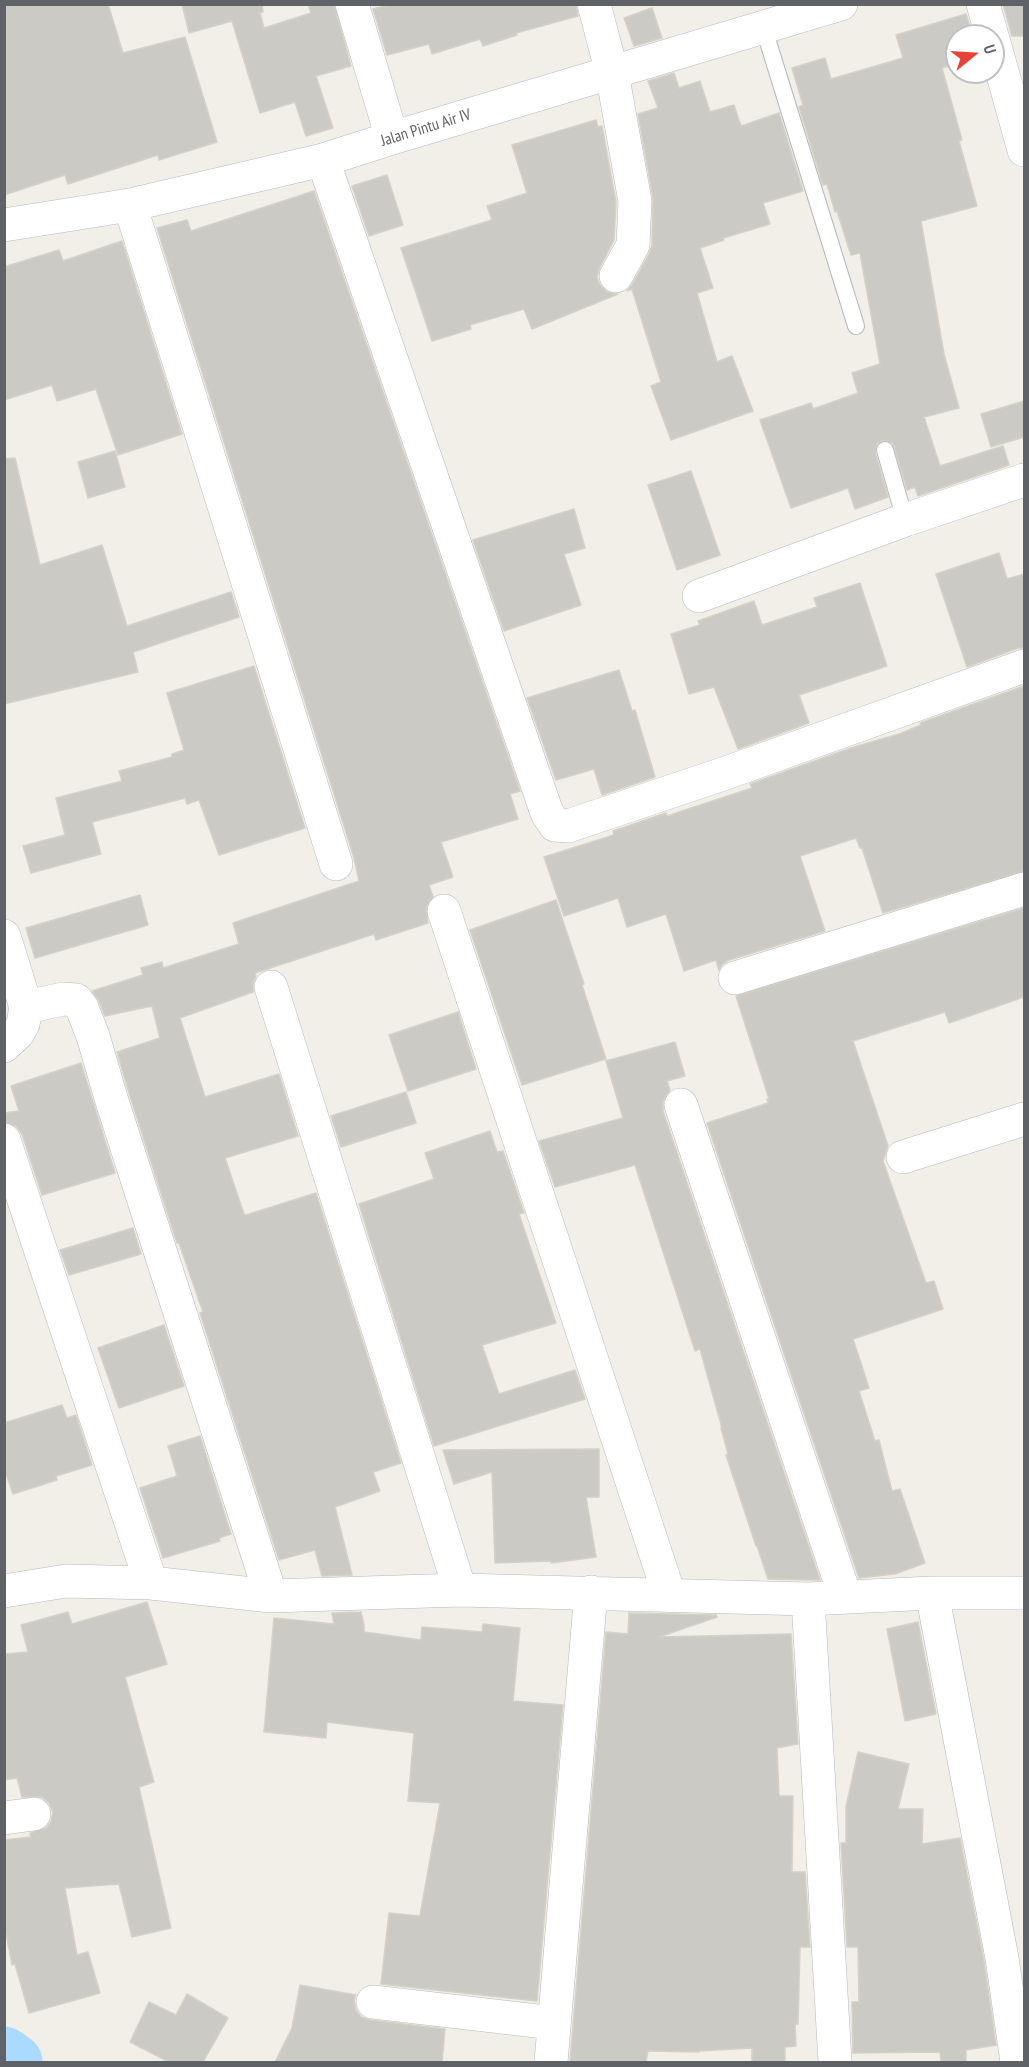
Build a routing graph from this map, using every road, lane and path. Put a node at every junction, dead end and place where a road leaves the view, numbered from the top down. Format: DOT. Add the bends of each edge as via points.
graph roads {
  1 [pos="352,4"];
  2 [pos="594,4"];
  3 [pos="841,4"];
  4 [pos="983,4"];
  5 [pos="989,24"];
  6 [pos="764,29"];
  7 [pos="612,73"];
  8 [pos="1005,81"];
  9 [pos="392,138"];
  10 [pos="1024,150"];
  11 [pos="323,160"];
  12 [pos="130,205"];
  13 [pos="4,225"];
  14 [pos="616,276"];
  15 [pos="856,326"];
  16 [pos="885,450"];
  17 [pos="1024,480"];
  18 [pos="906,520"];
  19 [pos="699,596"];
  20 [pos="1024,666"];
  21 [pos="336,864"];
  22 [pos="1024,889"];
  23 [pos="444,911"];
  24 [pos="4,936"];
  25 [pos="735,978"];
  26 [pos="271,987"];
  27 [pos="26,1007"];
  28 [pos="4,1046"];
  29 [pos="681,1105"];
  30 [pos="1024,1119"];
  31 [pos="4,1140"];
  32 [pos="903,1157"];
  33 [pos="151,1583"];
  34 [pos="460,1590"];
  35 [pos="4,1591"];
  36 [pos="591,1592"];
  37 [pos="932,1593"];
  38 [pos="1024,1593"];
  39 [pos="669,1594"];
  40 [pos="270,1596"];
  41 [pos="845,1596"];
  42 [pos="808,1599"];
  43 [pos="373,2002"];
  44 [pos="554,2023"];
  45 [pos="551,2062"];
  46 [pos="835,2062"];
  47 [pos="1017,2062"];
  1 -- 9 [label="street"];
  2 -- 7 [label="street"];
  3 -- 6 [label="street, Jalan Pintu Air IV"];
  4 -- 5 [label="street"];
  6 -- 7 [label="street, Jalan Pintu Air IV"];
  6 -- 15 [label="lane"];
  7 -- 9 [label="street, Jalan Pintu Air IV"];
  7 -- 14 [label="street" via="635,201 633,245"];
  8 -- 10 [label="street"];
  9 -- 11 [label="street, Jalan Pintu Air IV"];
  11 -- 12 [label="street, Jalan Pintu Air IV"];
  11 -- 20 [label="street" via="547,813 555,825 568,826 734,770"];
  12 -- 13 [label="street, Jalan Pintu Air IV"];
  12 -- 21 [label="street"];
  16 -- 18 [label="lane"];
  17 -- 18 [label="street"];
  18 -- 19 [label="street"];
  22 -- 25 [label="street"];
  23 -- 39 [label="street"];
  24 -- 27 [label="street"];
  26 -- 34 [label="street"];
  27 -- 28 [label="street" via="18,1033"];
  27 -- 40 [label="street" via="76,1000 93,1036"];
  29 -- 41 [label="street"];
  30 -- 32 [label="street"];
  31 -- 33 [label="street"];
  33 -- 35 [label="street" via="66,1581"];
  33 -- 40 [label="street"];
  34 -- 36 [label="street"];
  34 -- 40 [label="street"];
  36 -- 39 [label="street"];
  36 -- 44 [label="street"];
  37 -- 38 [label="street"];
  37 -- 41 [label="street"];
  37 -- 47 [label="street" via="1002,1958"];
  39 -- 42 [label="street"];
  41 -- 42 [label="street"];
  42 -- 46 [label="street"];
  43 -- 44 [label="street"];
  44 -- 45 [label="street"];
}
